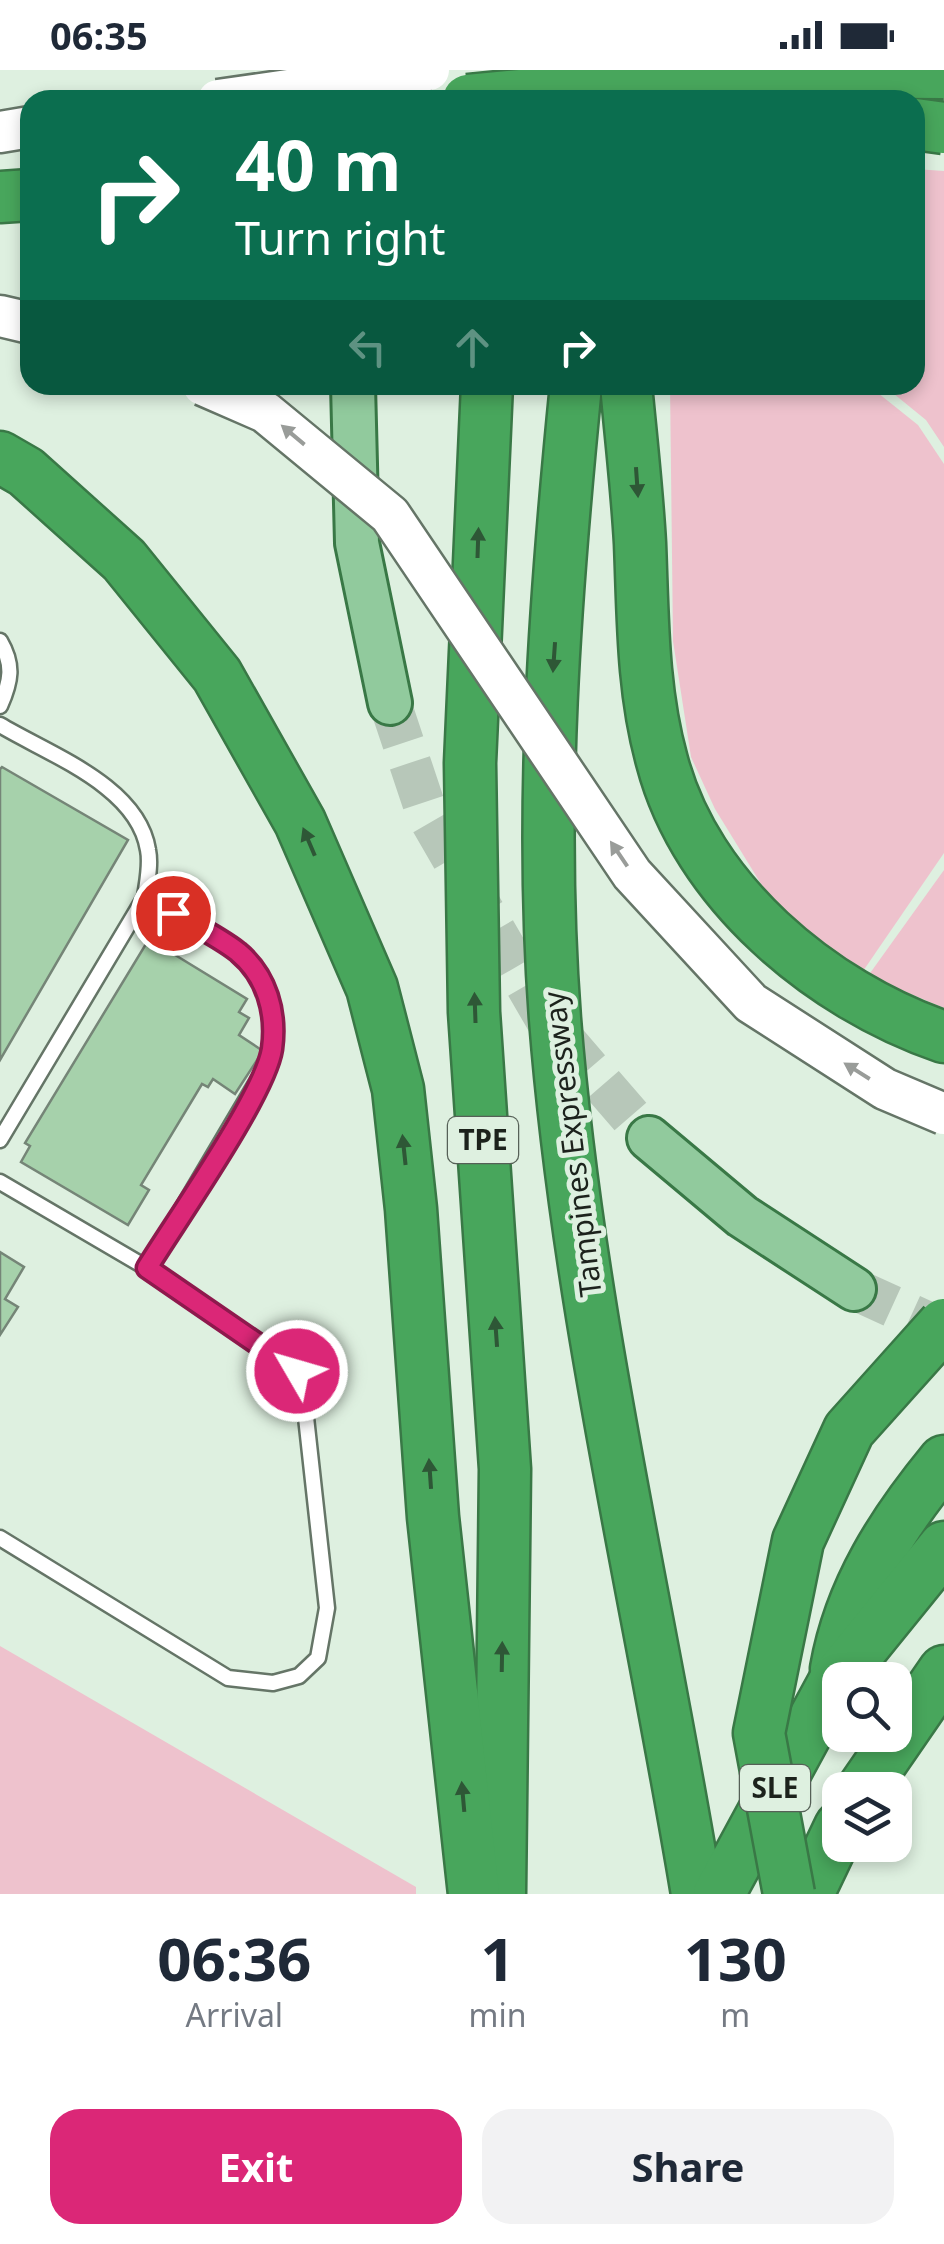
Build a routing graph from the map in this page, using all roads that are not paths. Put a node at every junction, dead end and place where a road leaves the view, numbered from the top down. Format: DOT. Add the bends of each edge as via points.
graph roads {
  1 [pos="429,70"];
  2 [pos="944,73"];
  3 [pos="288,90"];
  4 [pos="572,90"];
  5 [pos="925,99"];
  6 [pos="944,141"];
  7 [pos="226,395"];
  8 [pos="353,395"];
  9 [pos="487,395"];
  10 [pos="575,395"];
  11 [pos="627,395"];
  12 [pos="0,457"];
  13 [pos="0,640"];
  14 [pos="390,704"];
  15 [pos="0,706"];
  16 [pos="0,725"];
  17 [pos="145,897"];
  18 [pos="944,1037"];
  19 [pos="944,1114"];
  20 [pos="650,1138"];
  21 [pos="0,1140"];
  22 [pos="0,1182"];
  23 [pos="147,1268"];
  24 [pos="854,1289"];
  25 [pos="944,1324"];
  26 [pos="944,1460"];
  27 [pos="0,1538"];
  28 [pos="944,1546"];
  29 [pos="837,1662"];
  30 [pos="851,1662"];
  31 [pos="944,1670"];
  32 [pos="822,1704"];
  33 [pos="874,1772"];
  34 [pos="823,1862"];
  35 [pos="474,1894"];
  36 [pos="500,1894"];
  37 [pos="697,1894"];
  38 [pos="719,1894"];
  39 [pos="789,1894"];
  40 [pos="808,1894"];
  1 -- 3 [label="main road, bridge"];
  2 -- 4 [label="highway, bridge" via="760,72"];
  5 -- 6 [label="highway"];
  19 -- 7 [label="main road, one-way, bridge" via="886,1089 751,1003 632,874 390,515 266,412"];
  8 -- 14 [label="main road" via="357,543"];
  36 -- 9 [label="highway, TPE, one-way" via="506,1469 474,1012 470,763"];
  10 -- 37 [label="highway, Tampines Expressway, one-way" via="548,744 555,1018 584,1264"];
  11 -- 18 [label="highway, one-way" via="647,692 662,764 686,821 728,886 795,956 858,997"];
  35 -- 12 [label="highway, one-way" via="433,1517 398,1090 372,988 300,822 217,675 124,560 26,472"];
  13 -- 15 [label="lane" via="10,659 10,682"];
  16 -- 17 [label="lane" via="123,799 148,850"];
  17 -- 21 [label="lane"];
  17 -- 23 [label="lane" via="240,954 274,1010 272,1053 264,1070"];
  20 -- 24 [label="main road" via="742,1216"];
  22 -- 23 [label="lane"];
  23 -- 27 [label="lane" via="297,1371 327,1608 318,1658 299,1676 274,1683 228,1678"];
  25 -- 39 [label="highway, bridge" via="849,1430 798,1542 758,1733"];
  26 -- 29 [label="highway" via="912,1499 858,1590"];
  28 -- 30 [label="highway, SLE"];
  31 -- 33 [label="highway"];
  32 -- 38 [label="highway, SLE"];
  34 -- 40 [label="highway, SLE"];
}
